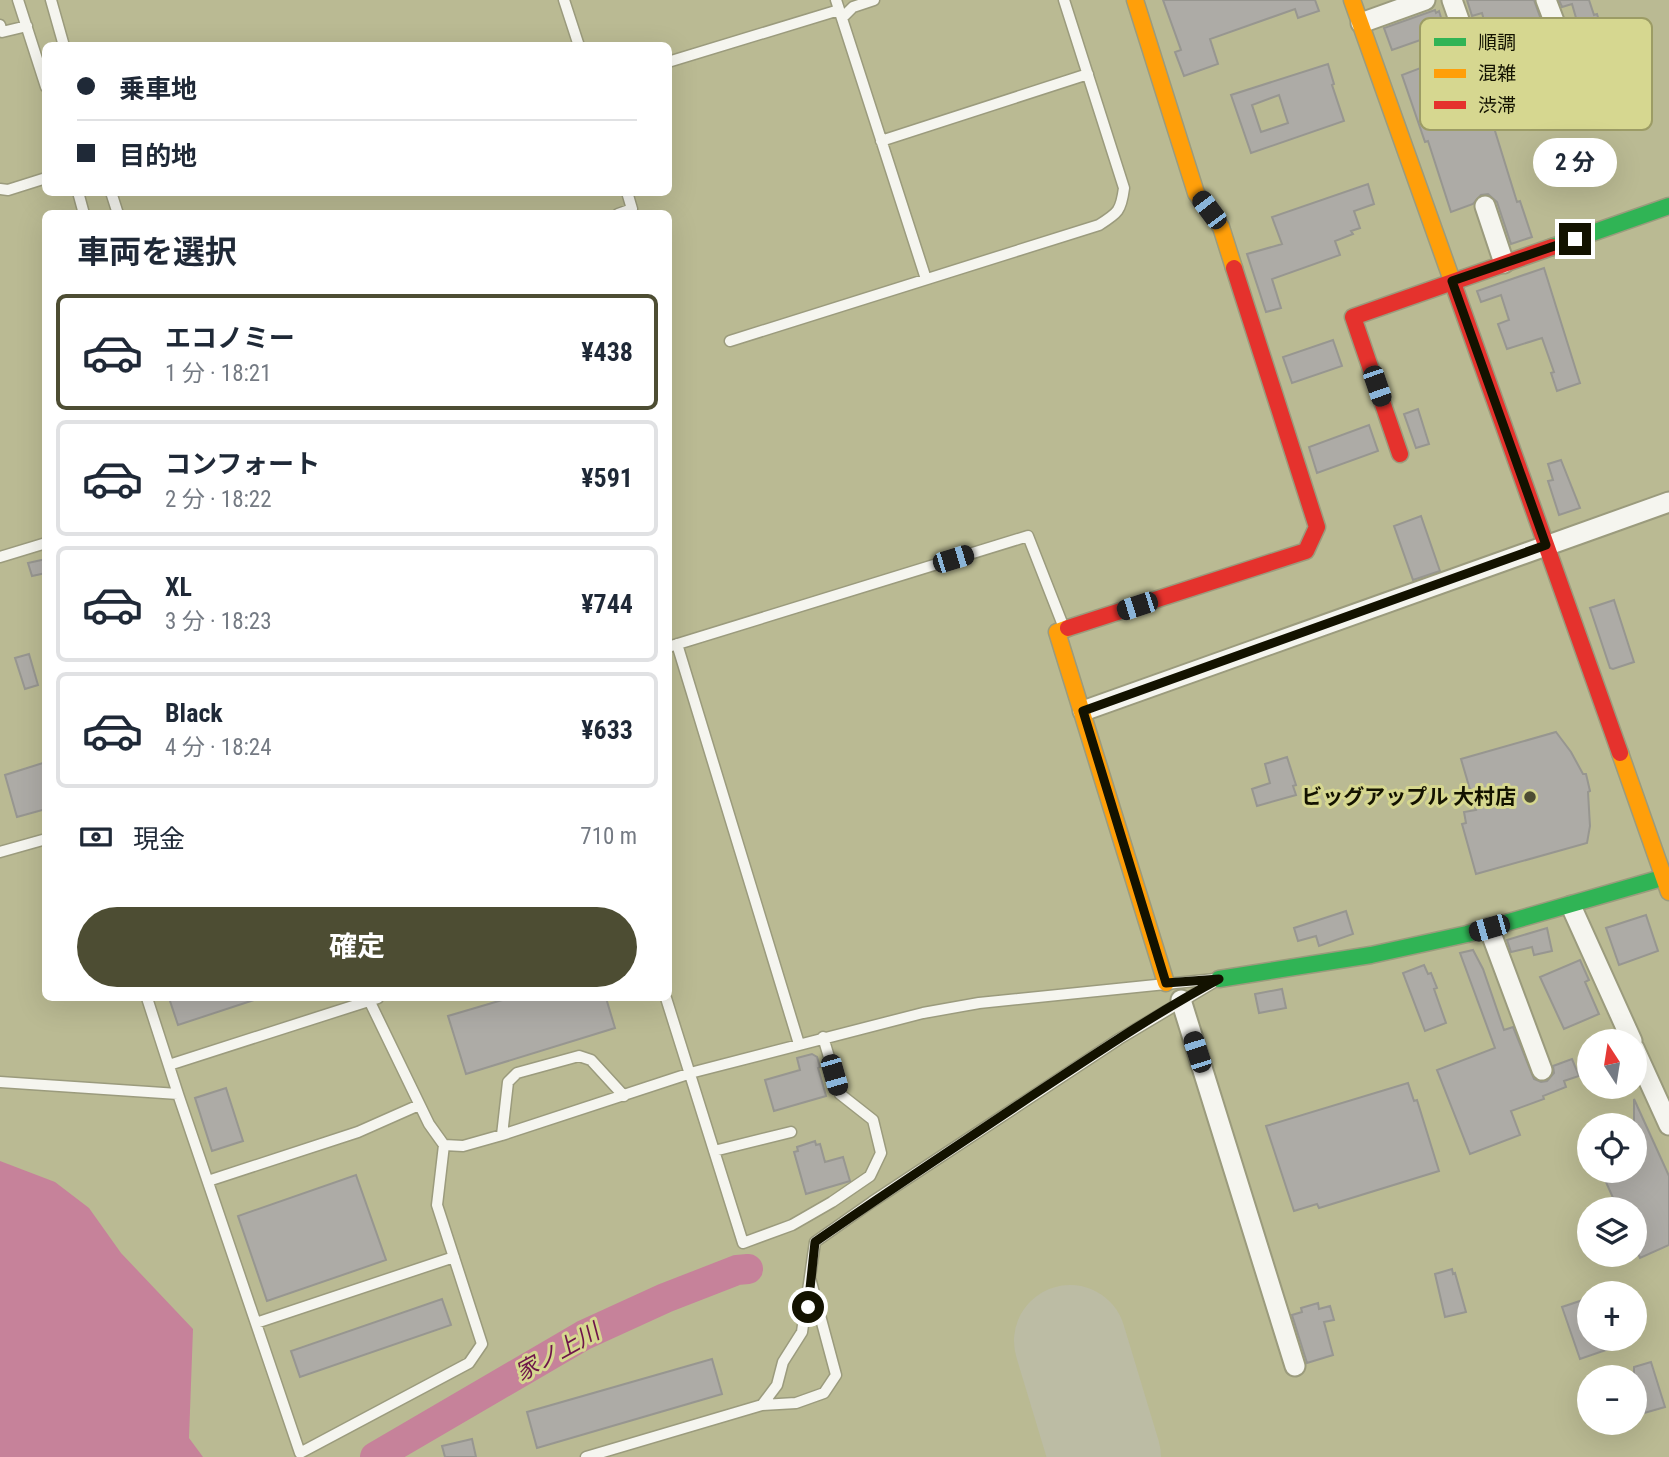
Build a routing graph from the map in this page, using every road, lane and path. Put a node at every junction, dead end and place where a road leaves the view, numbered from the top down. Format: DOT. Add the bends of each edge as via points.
graph roads {
  1 [pos="18,0"];
  2 [pos="51,0"];
  3 [pos="564,0"];
  4 [pos="874,0"];
  5 [pos="1064,0"];
  6 [pos="1135,0"];
  7 [pos="1352,0"];
  8 [pos="1425,0"];
  9 [pos="1452,0"];
  10 [pos="1546,0"];
  11 [pos="839,10"];
  12 [pos="1458,18"];
  13 [pos="1553,18"];
  14 [pos="1360,23"];
  15 [pos="0,25"];
  16 [pos="27,26"];
  17 [pos="63,42"];
  18 [pos="578,42"];
  19 [pos="672,61"];
  20 [pos="42,74"];
  21 [pos="1088,74"];
  22 [pos="881,141"];
  23 [pos="42,179"];
  24 [pos="0,190"];
  25 [pos="1485,206"];
  26 [pos="1669,206"];
  27 [pos="1504,263"];
  28 [pos="926,279"];
  29 [pos="1452,281"];
  30 [pos="730,341"];
  31 [pos="1400,454"];
  32 [pos="1669,502"];
  33 [pos="42,544"];
  34 [pos="1546,545"];
  35 [pos="0,558"];
  36 [pos="1064,629"];
  37 [pos="673,645"];
  38 [pos="1083,711"];
  39 [pos="42,840"];
  40 [pos="0,852"];
  41 [pos="1667,882"];
  42 [pos="1571,906"];
  43 [pos="1489,928"];
  44 [pos="1219,979"];
  45 [pos="1166,983"];
  46 [pos="1181,1000"];
  47 [pos="148,1001"];
  48 [pos="363,1001"];
  49 [pos="373,1001"];
  50 [pos="667,1001"];
  51 [pos="1627,1029"];
  52 [pos="823,1037"];
  53 [pos="799,1044"];
  54 [pos="169,1065"];
  55 [pos="1542,1070"];
  56 [pos="690,1074"];
  57 [pos="1647,1077"];
  58 [pos="0,1082"];
  59 [pos="178,1094"];
  60 [pos="624,1096"];
  61 [pos="419,1105"];
  62 [pos="1669,1125"];
  63 [pos="791,1132"];
  64 [pos="502,1135"];
  65 [pos="444,1145"];
  66 [pos="714,1151"];
  67 [pos="208,1181"];
  68 [pos="454,1257"];
  69 [pos="810,1278"];
  70 [pos="256,1323"];
  71 [pos="1295,1367"];
  72 [pos="762,1405"];
  73 [pos="586,1457"];
  1 -- 16 [label="lane"];
  2 -- 17 [label="lane"];
  3 -- 18 [label="lane"];
  4 -- 11 [label="lane"];
  5 -- 21 [label="lane"];
  6 -- 36 [label="street" via="1196,193 1221,227 1317,527 1306,551"];
  7 -- 14 [label="street"];
  8 -- 14 [label="street"];
  9 -- 12 [label="street"];
  10 -- 13 [label="street"];
  11 -- 19 [label="lane"];
  11 -- 22 [label="lane"];
  14 -- 29 [label="street"];
  15 -- 16 [label="lane" via="2,32"];
  16 -- 20 [label="lane"];
  21 -- 22 [label="lane"];
  21 -- 28 [label="lane" via="1124,188 1122,206 1099,225"];
  22 -- 28 [label="lane"];
  23 -- 24 [label="lane"];
  25 -- 27 [label="street"];
  26 -- 27 [label="street"];
  27 -- 29 [label="street"];
  28 -- 30 [label="lane"];
  29 -- 31 [label="street" via="1353,317"];
  29 -- 34 [label="street"];
  32 -- 34 [label="street"];
  33 -- 35 [label="lane"];
  34 -- 38 [label="street"];
  34 -- 41 [label="street"];
  36 -- 37 [label="lane" via="1028,536"];
  36 -- 38 [label="street" via="1057,632"];
  37 -- 53 [label="lane"];
  38 -- 45 [label="street"];
  39 -- 40 [label="lane"];
  41 -- 42 [label="street"];
  42 -- 43 [label="street"];
  42 -- 51 [label="street"];
  43 -- 44 [label="street" via="1371,956"];
  43 -- 55 [label="street"];
  44 -- 45 [label="lane"];
  44 -- 46 [label="lane"];
  45 -- 52 [label="lane" via="979,1003"];
  46 -- 69 [label="lane" via="815,1242"];
  46 -- 71 [label="street"];
  47 -- 54 [label="lane"];
  48 -- 54 [label="lane"];
  49 -- 61 [label="lane"];
  50 -- 56 [label="lane"];
  52 -- 53 [label="lane"];
  52 -- 66 [label="lane" via="840,1094 873,1120 881,1153 870,1176 792,1225 743,1242"];
  53 -- 56 [label="lane"];
  54 -- 59 [label="lane"];
  56 -- 60 [label="lane"];
  56 -- 66 [label="lane"];
  57 -- 62 [label="street"];
  58 -- 59 [label="lane"];
  59 -- 67 [label="lane"];
  60 -- 64 [label="lane"];
  60 -- 64 [label="lane" via="591,1060 579,1056 517,1073 508,1082"];
  61 -- 65 [label="lane"];
  61 -- 67 [label="lane" via="358,1132"];
  63 -- 66 [label="lane"];
  64 -- 65 [label="lane" via="463,1146"];
  65 -- 68 [label="lane" via="438,1205"];
  67 -- 70 [label="lane"];
  68 -- 70 [label="lane"];
  68 -- 70 [label="lane" via="482,1344 469,1363 300,1453"];
  69 -- 72 [label="lane" via="802,1332 783,1362 777,1385"];
  69 -- 72 [label="lane" via="836,1375 824,1393 796,1403"];
  72 -- 73 [label="lane"];
}
